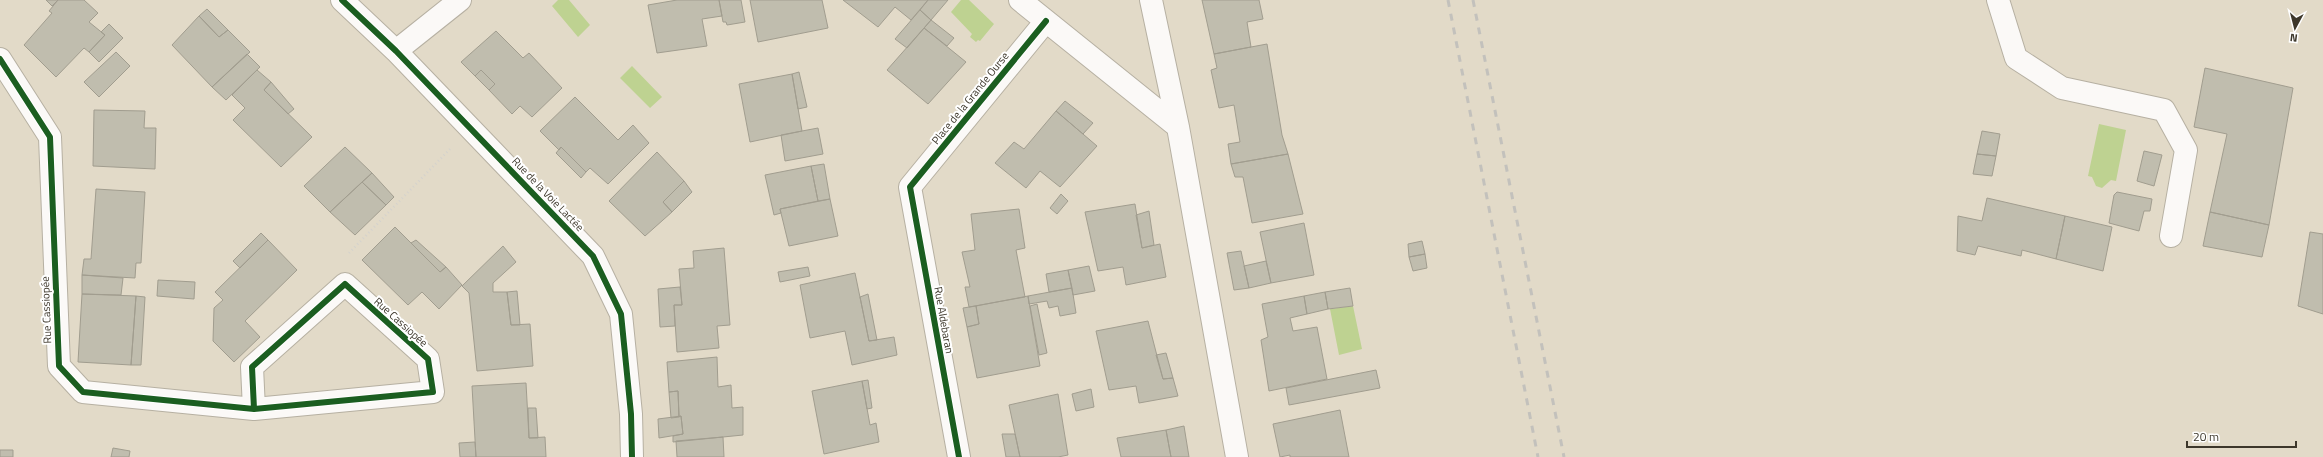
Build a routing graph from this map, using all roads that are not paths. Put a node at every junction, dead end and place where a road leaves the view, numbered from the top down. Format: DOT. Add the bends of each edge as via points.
graph roads {
  1 [pos="342,0"];
  2 [pos="460,0"];
  3 [pos="1020,0"];
  4 [pos="1151,0"];
  5 [pos="1998,0"];
  6 [pos="1046,21"];
  7 [pos="396,51"];
  8 [pos="0,59"];
  9 [pos="1178,127"];
  10 [pos="910,188"];
  11 [pos="2171,236"];
  12 [pos="254,409"];
  13 [pos="632,457"];
  14 [pos="959,457"];
  15 [pos="1237,457"];
  1 -- 7 [label="street, Rue de la Voie Lactée"];
  2 -- 7 [label="street"];
  3 -- 6 [label="street"];
  4 -- 9 [label="street"];
  5 -- 11 [label="street" via="2016,58 2062,88 2164,110 2186,150"];
  6 -- 9 [label="street"];
  6 -- 10 [label="street, Place de la Grande Ourse"];
  7 -- 13 [label="street, Rue de la Voie Lactée" via="593,256 621,314 631,414"];
  8 -- 12 [label="street, Rue Cassiopée" via="50,137 59,366 83,392"];
  9 -- 15 [label="street"];
  10 -- 14 [label="street, Rue Aldebaran"];
  12 -- 12 [label="street, Rue Cassiopée" via="432,392 428,359 344,284 252,367"];
}
